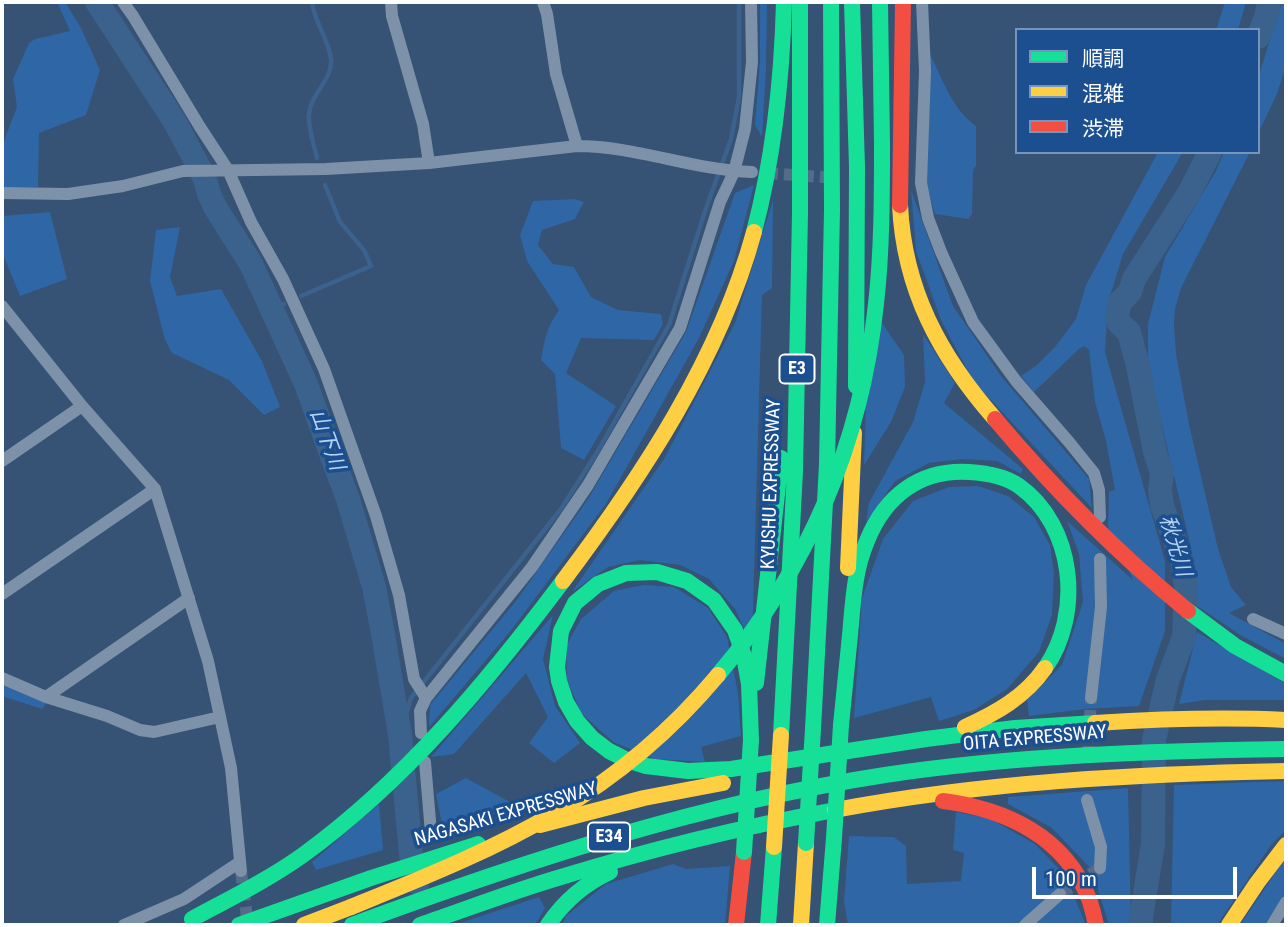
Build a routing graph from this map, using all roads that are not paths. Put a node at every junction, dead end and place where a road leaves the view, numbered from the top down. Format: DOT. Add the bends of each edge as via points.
graph roads {
  1 [pos="122,2"];
  2 [pos="391,2"];
  3 [pos="543,2"];
  4 [pos="751,2"];
  5 [pos="784,2"];
  6 [pos="800,2"];
  7 [pos="831,2"];
  8 [pos="852,2"];
  9 [pos="880,2"];
  10 [pos="903,2"];
  11 [pos="922,2"];
  12 [pos="577,146"];
  13 [pos="429,163"];
  14 [pos="228,170"];
  15 [pos="730,171"];
  16 [pos="752,172"];
  17 [pos="2,193"];
  18 [pos="800,212"];
  19 [pos="2,306"];
  20 [pos="6,322"];
  21 [pos="82,406"];
  22 [pos="2,461"];
  23 [pos="155,489"];
  24 [pos="1100,517"];
  25 [pos="1100,559"];
  26 [pos="2,594"];
  27 [pos="188,598"];
  28 [pos="1253,619"];
  29 [pos="1286,634"];
  30 [pos="1286,674"];
  31 [pos="2,678"];
  32 [pos="46,697"];
  33 [pos="426,698"];
  34 [pos="1091,698"];
  35 [pos="220,717"];
  36 [pos="1286,722"];
  37 [pos="841,725"];
  38 [pos="1119,725"];
  39 [pos="421,733"];
  40 [pos="926,739"];
  41 [pos="751,740"];
  42 [pos="1286,750"];
  43 [pos="862,756"];
  44 [pos="420,758"];
  45 [pos="1286,771"];
  46 [pos="1087,800"];
  47 [pos="879,802"];
  48 [pos="781,825"];
  49 [pos="431,833"];
  50 [pos="834,838"];
  51 [pos="1286,845"];
  52 [pos="669,847"];
  53 [pos="1100,868"];
  54 [pos="371,872"];
  55 [pos="293,889"];
  56 [pos="1059,894"];
  57 [pos="268,896"];
  58 [pos="1286,902"];
  59 [pos="192,919"];
  60 [pos="427,923"];
  61 [pos="124,925"];
  62 [pos="175,925"];
  63 [pos="239,925"];
  64 [pos="304,925"];
  65 [pos="352,925"];
  66 [pos="548,925"];
  67 [pos="738,925"];
  68 [pos="768,925"];
  69 [pos="801,925"];
  70 [pos="827,925"];
  71 [pos="837,925"];
  72 [pos="1025,925"];
  73 [pos="1096,925"];
  74 [pos="1229,925"];
  75 [pos="1272,925"];
  1 -- 14 [label="street"];
  2 -- 13 [label="street"];
  3 -- 12 [label="street" via="556,74"];
  4 -- 15 [label="street" via="752,62 745,129"];
  5 -- 44 [label="highway" via="780,94 761,204 741,272 702,365 651,454 590,545"];
  6 -- 18 [label="highway, KYUSHU EXPRESSWAY / E3"];
  7 -- 69 [label="highway, E3, bridge" via="827,451"];
  8 -- 37 [label="highway" via="857,349"];
  9 -- 64 [label="highway, bridge" via="883,145 877,300 870,353 842,459 820,516 786,582 716,678 679,717 597,785 507,838 402,887"];
  10 -- 30 [label="highway" via="901,225 911,275 930,326 994,419 1130,562 1239,649"];
  11 -- 24 [label="street" via="925,71 916,183 928,218 973,322 1094,473"];
  12 -- 13 [label="street"];
  12 -- 15 [label="street" via="601,146"];
  13 -- 14 [label="street"];
  14 -- 17 [label="street" via="183,171 68,194"];
  14 -- 33 [label="street" via="324,369 376,516 399,595 414,679"];
  15 -- 16 [label="street"];
  15 -- 33 [label="street" via="680,328 588,485 531,567"];
  18 -- 41 [label="highway"];
  18 -- 68 [label="highway, KYUSHU EXPRESSWAY / E3, bridge" via="795,471"];
  19 -- 20 [label="street"];
  20 -- 21 [label="street"];
  21 -- 22 [label="street"];
  21 -- 23 [label="street"];
  23 -- 26 [label="street"];
  23 -- 27 [label="street"];
  25 -- 34 [label="street" via="1101,607"];
  27 -- 32 [label="street"];
  27 -- 35 [label="street"];
  28 -- 29 [label="street"];
  31 -- 32 [label="street"];
  32 -- 35 [label="street" via="154,732"];
  33 -- 39 [label="street" via="420,711"];
  35 -- 61 [label="street" via="231,768 240,866 184,899"];
  36 -- 38 [label="highway, OITA EXPRESSWAY"];
  37 -- 40 [label="highway" via="857,573 872,528 895,497 926,477 961,470 998,475 1040,503 1058,533 1069,570 1064,630 1047,666 1021,694 986,718"];
  37 -- 50 [label="highway, bridge"];
  38 -- 40 [label="highway" via="1015,728"];
  38 -- 43 [label="highway, OITA EXPRESSWAY"];
  40 -- 41 [label="highway" via="731,769 679,772 639,765 592,738 561,692 556,657 564,623 573,608 597,585 631,572 677,575 692,582 718,603 736,632 749,688"];
  40 -- 43 [label="highway"];
  41 -- 67 [label="highway, bridge"];
  42 -- 65 [label="highway, OITA EXPRESSWAY / E34" via="1024,759 790,793 607,838"];
  43 -- 54 [label="highway, OITA EXPRESSWAY" via="588,807"];
  44 -- 49 [label="street"];
  44 -- 59 [label="highway" via="313,847"];
  45 -- 47 [label="highway" via="1116,777"];
  46 -- 53 [label="street" via="1101,847"];
  47 -- 48 [label="highway"];
  47 -- 52 [label="highway"];
  48 -- 52 [label="highway"];
  48 -- 66 [label="highway" via="647,859 605,875 575,894"];
  48 -- 73 [label="highway" via="920,802 983,807 1035,831 1063,857 1083,886"];
  50 -- 70 [label="highway"];
  50 -- 71 [label="highway"];
  51 -- 74 [label="highway"];
  52 -- 60 [label="highway" via="558,878"];
  54 -- 55 [label="highway"];
  54 -- 63 [label="highway"];
  56 -- 72 [label="street"];
  57 -- 59 [label="highway"];
  58 -- 75 [label="street"];
  59 -- 62 [label="highway"];
}
